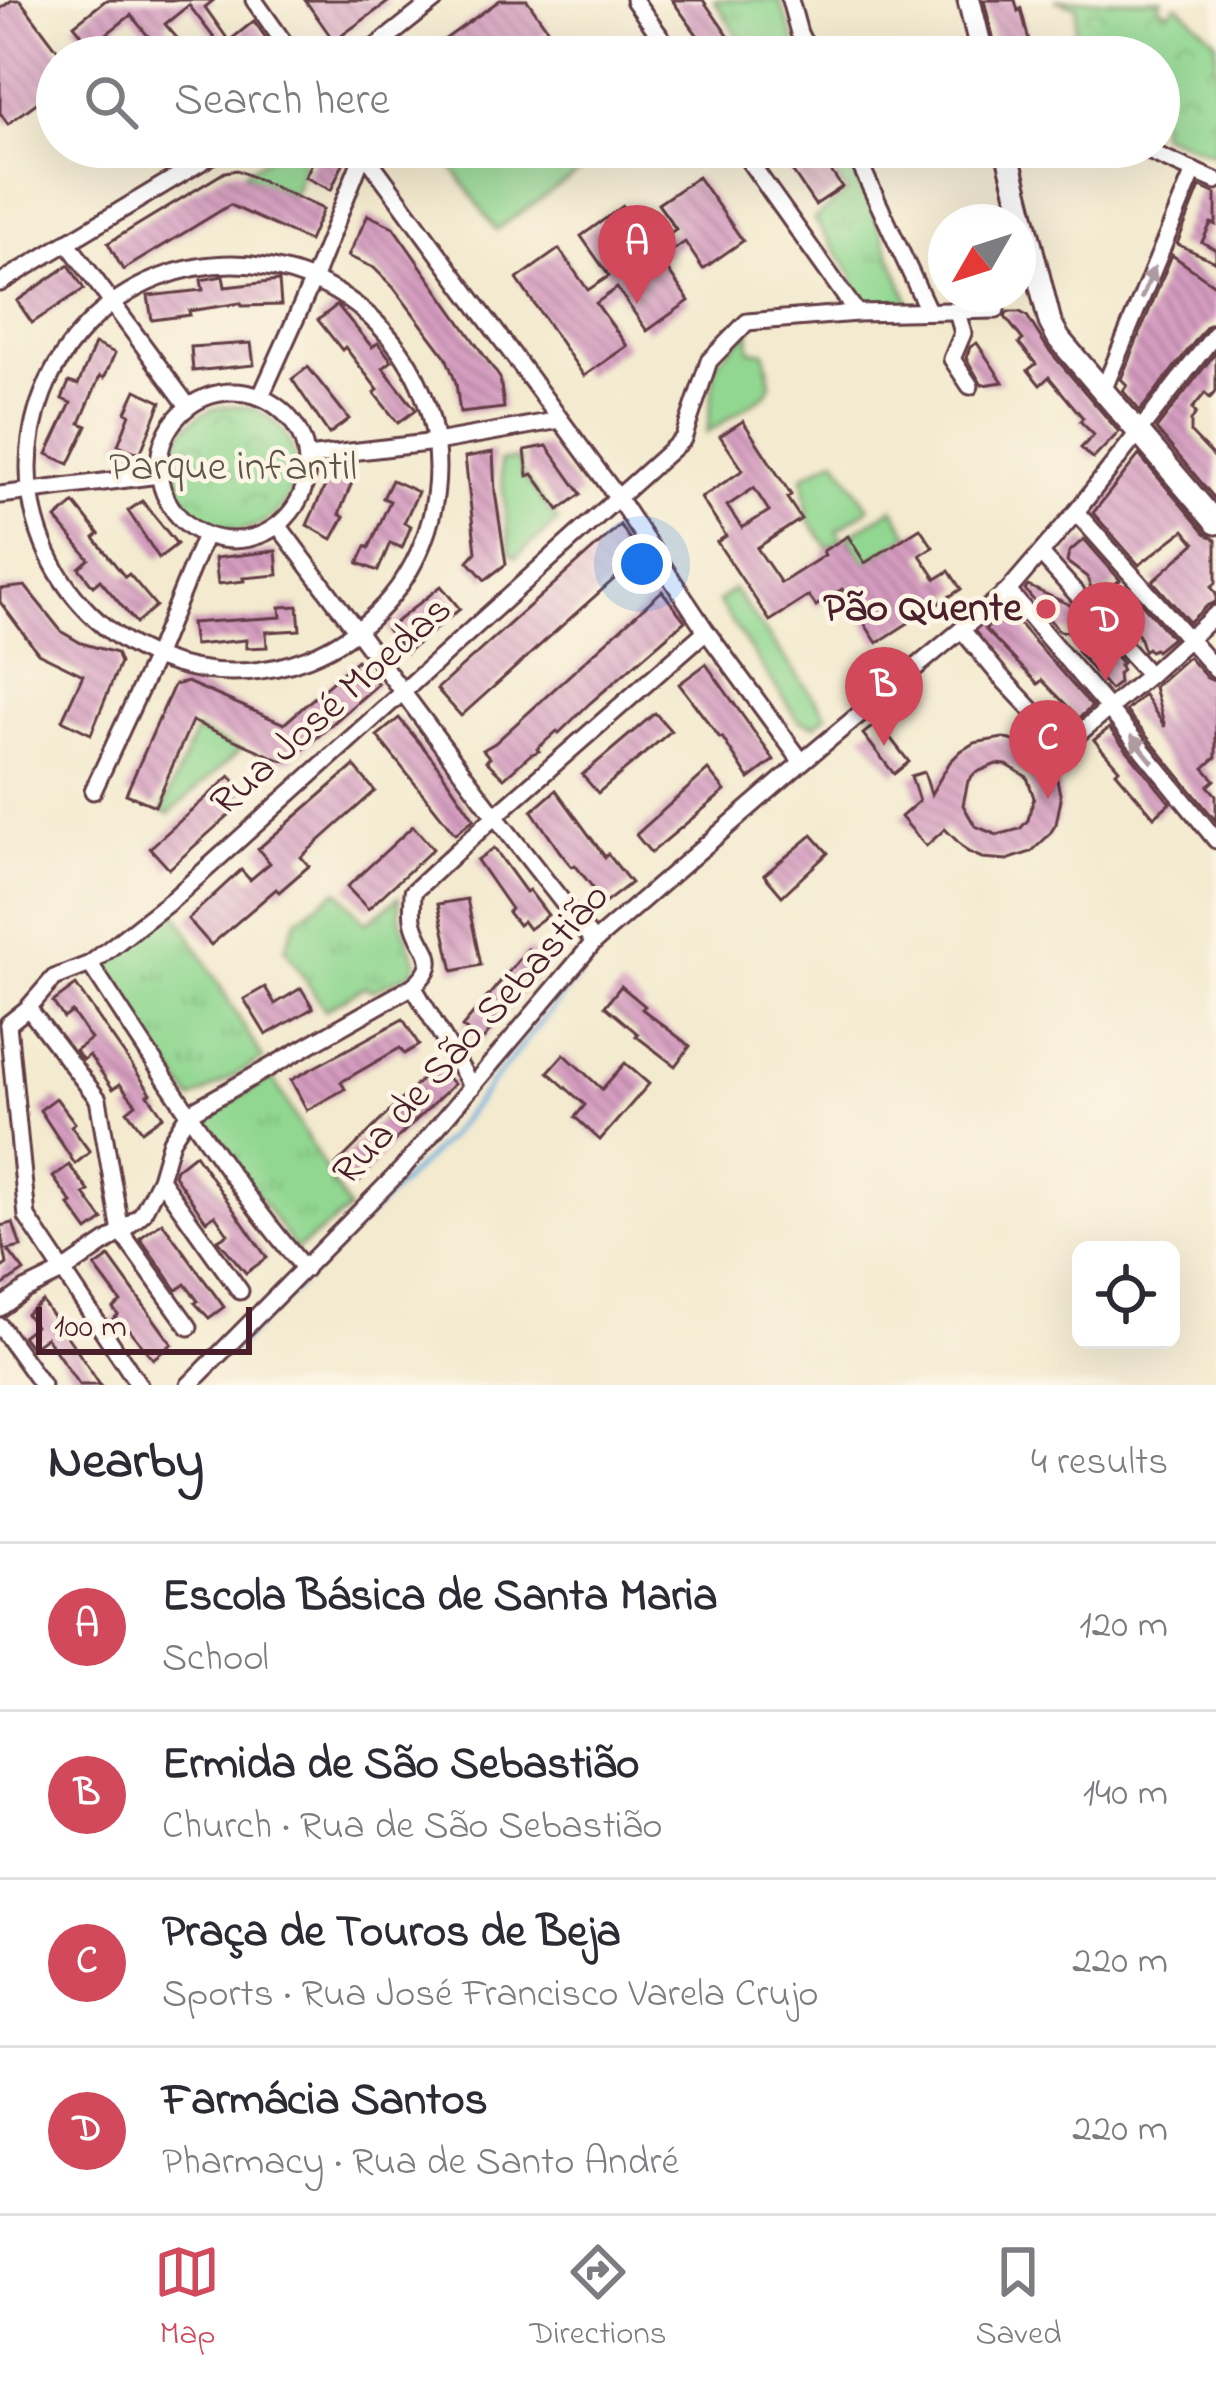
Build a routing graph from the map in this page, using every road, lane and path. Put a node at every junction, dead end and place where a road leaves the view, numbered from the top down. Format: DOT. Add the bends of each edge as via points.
graph roads {
  1 [pos="254,0"];
  2 [pos="435,0"];
  3 [pos="634,0"];
  4 [pos="790,0"];
  5 [pos="969,0"];
  6 [pos="279,36"];
  7 [pos="390,36"];
  8 [pos="660,36"];
  9 [pos="803,36"];
  10 [pos="978,36"];
  11 [pos="1180,165"];
  12 [pos="191,168"];
  13 [pos="355,168"];
  14 [pos="375,168"];
  15 [pos="754,168"];
  16 [pos="862,168"];
  17 [pos="1011,168"];
  18 [pos="1194,171"];
  19 [pos="1216,181"];
  20 [pos="68,242"];
  21 [pos="313,280"];
  22 [pos="0,283"];
  23 [pos="112,302"];
  24 [pos="928,310"];
  25 [pos="957,312"];
  26 [pos="857,313"];
  27 [pos="1216,333"];
  28 [pos="970,386"];
  29 [pos="1102,391"];
  30 [pos="261,396"];
  31 [pos="188,406"];
  32 [pos="560,420"];
  33 [pos="1137,432"];
  34 [pos="436,442"];
  35 [pos="307,457"];
  36 [pos="159,475"];
  37 [pos="30,492"];
  38 [pos="0,495"];
  39 [pos="617,498"];
  40 [pos="1076,512"];
  41 [pos="1216,524"];
  42 [pos="278,525"];
  43 [pos="205,535"];
  44 [pos="1042,554"];
  45 [pos="1008,592"];
  46 [pos="1216,614"];
  47 [pos="962,630"];
  48 [pos="706,631"];
  49 [pos="357,632"];
  50 [pos="1188,638"];
  51 [pos="154,657"];
  52 [pos="1216,670"];
  53 [pos="1149,675"];
  54 [pos="403,690"];
  55 [pos="1109,709"];
  56 [pos="802,762"];
  57 [pos="93,791"];
  58 [pos="495,816"];
  59 [pos="1216,840"];
  60 [pos="595,942"];
  61 [pos="90,964"];
  62 [pos="413,986"];
  63 [pos="28,1008"];
  64 [pos="4,1022"];
  65 [pos="472,1087"];
  66 [pos="189,1113"];
  67 [pos="160,1179"];
  68 [pos="122,1232"];
  69 [pos="305,1269"];
  70 [pos="62,1272"];
  71 [pos="240,1291"];
  72 [pos="0,1309"];
  73 [pos="0,1327"];
  74 [pos="189,1327"];
  75 [pos="39,1384"];
  76 [pos="139,1385"];
  77 [pos="190,1385"];
  1 -- 6 [label="street"];
  2 -- 7 [label="street"];
  3 -- 8 [label="street"];
  4 -- 9 [label="street"];
  5 -- 10 [label="main road"];
  11 -- 18 [label="street"];
  12 -- 20 [label="street"];
  13 -- 21 [label="street"];
  14 -- 32 [label="street"];
  15 -- 26 [label="street"];
  16 -- 24 [label="street"];
  17 -- 29 [label="main road" via="1050,322"];
  18 -- 19 [label="street"];
  29 -- 18 [label="street, one-way"];
  20 -- 22 [label="street"];
  20 -- 23 [label="street"];
  21 -- 23 [label="street" via="262,265 209,264 159,277"];
  21 -- 30 [label="street"];
  21 -- 34 [label="street" via="358,307 396,345 422,391"];
  23 -- 31 [label="street"];
  23 -- 37 [label="street" via="74,340 46,386 34,420"];
  24 -- 26 [label="street, Rua José Moedas"];
  25 -- 28 [label="street" via="962,333 952,359"];
  26 -- 39 [label="street, Rua José Moedas" via="747,322 709,362 683,440"];
  27 -- 33 [label="street, Rua de São Sebastião"];
  29 -- 33 [label="main road"];
  30 -- 31 [label="street" via="230,391"];
  30 -- 35 [label="street" via="297,427"];
  31 -- 36 [label="street" via="167,430"];
  32 -- 34 [label="street"];
  32 -- 39 [label="street"];
  33 -- 40 [label="street, Rua de São Sebastião"];
  33 -- 41 [label="main road"];
  34 -- 35 [label="street"];
  34 -- 49 [label="street" via="437,485 413,566"];
  35 -- 42 [label="street" via="305,487"];
  36 -- 37 [label="street"];
  36 -- 43 [label="street" via="169,505"];
  37 -- 38 [label="street"];
  37 -- 51 [label="street" via="51,560 70,591 108,629"];
  39 -- 48 [label="street"];
  39 -- 54 [label="street, Rua José Moedas"];
  40 -- 44 [label="street, Rua de São Sebastião"];
  40 -- 50 [label="street"];
  42 -- 43 [label="street" via="252,538"];
  42 -- 49 [label="street"];
  43 -- 51 [label="street"];
  44 -- 45 [label="street, Rua de São Sebastião"];
  44 -- 53 [label="street"];
  45 -- 47 [label="street, Rua de São Sebastião"];
  45 -- 55 [label="street"];
  46 -- 50 [label="street"];
  47 -- 55 [label="street" via="1065,745"];
  47 -- 56 [label="street, Rua de São Sebastião"];
  48 -- 56 [label="street"];
  48 -- 58 [label="street"];
  49 -- 51 [label="street" via="296,663 260,671 224,673"];
  49 -- 54 [label="street"];
  50 -- 52 [label="street"];
  50 -- 53 [label="street"];
  51 -- 57 [label="street"];
  53 -- 55 [label="street"];
  54 -- 58 [label="street"];
  54 -- 61 [label="street, Rua José Moedas"];
  59 -- 55 [label="street, one-way"];
  56 -- 60 [label="street, Rua de São Sebastião"];
  58 -- 60 [label="street"];
  58 -- 62 [label="street" via="413,892 414,923 430,954"];
  60 -- 65 [label="street, Rua de São Sebastião"];
  61 -- 63 [label="street, Rua José Moedas" via="54,978"];
  61 -- 66 [label="street"];
  62 -- 65 [label="street"];
  62 -- 66 [label="street"];
  63 -- 64 [label="street, Rua José Moedas"];
  63 -- 68 [label="street" via="98,1099"];
  64 -- 70 [label="street" via="27,1217"];
  65 -- 69 [label="street, Rua de São Sebastião"];
  66 -- 67 [label="street"];
  66 -- 69 [label="street"];
  67 -- 68 [label="street"];
  67 -- 71 [label="street"];
  68 -- 70 [label="street"];
  68 -- 74 [label="street"];
  69 -- 77 [label="street, Rua de São Sebastião"];
  70 -- 72 [label="street"];
  70 -- 76 [label="street"];
  73 -- 75 [label="street"];
}
